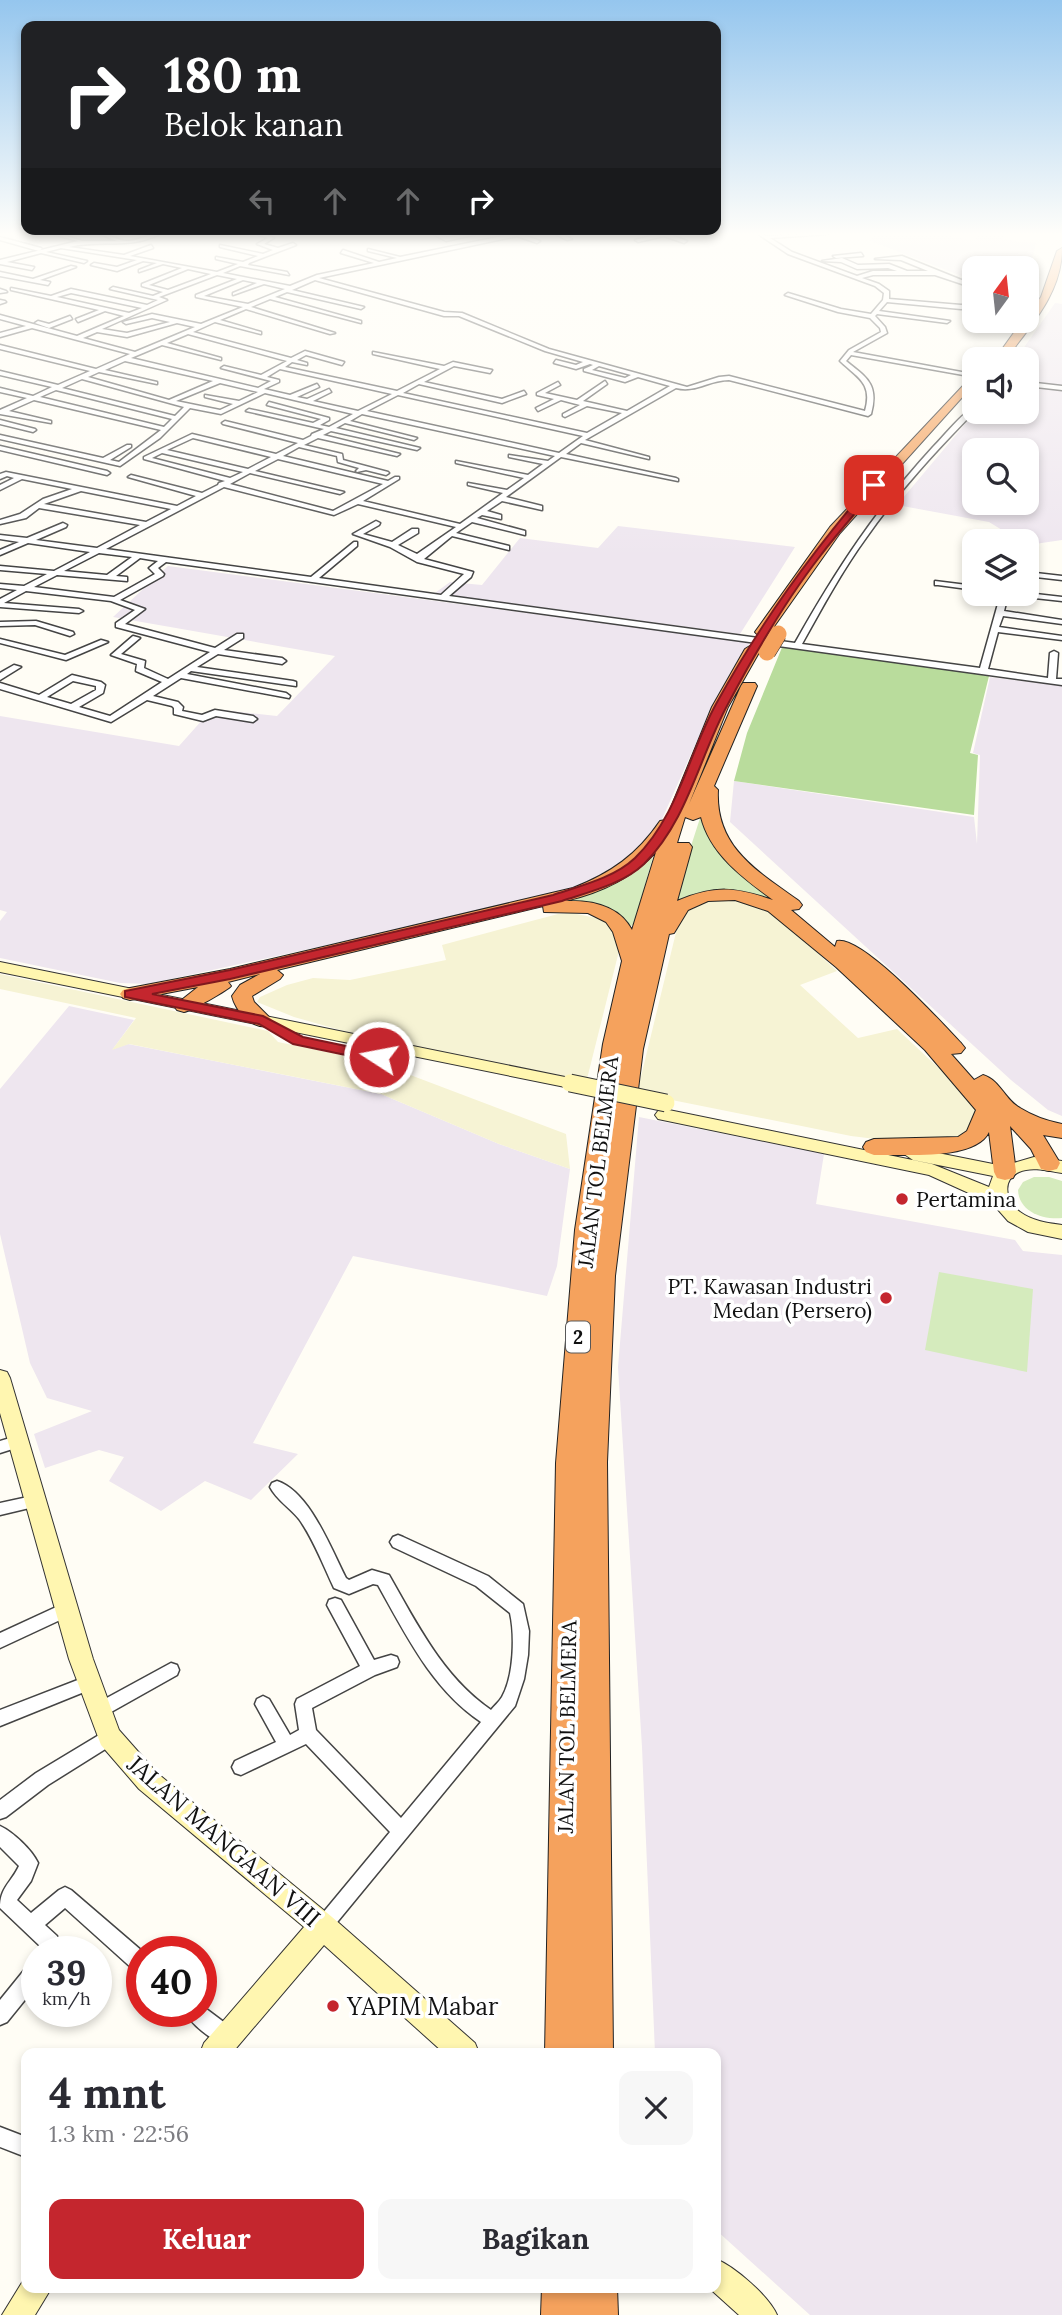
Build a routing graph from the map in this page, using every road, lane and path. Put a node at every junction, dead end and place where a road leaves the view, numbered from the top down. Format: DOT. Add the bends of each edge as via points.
graph roads {
  1 [pos="87,342"];
  2 [pos="224,342"];
  3 [pos="528,342"];
  4 [pos="868,342"];
  5 [pos="160,343"];
  6 [pos="0,347"];
  7 [pos="375,353"];
  8 [pos="849,353"];
  9 [pos="136,354"];
  10 [pos="125,359"];
  11 [pos="219,359"];
  12 [pos="290,360"];
  13 [pos="591,361"];
  14 [pos="556,362"];
  15 [pos="342,363"];
  16 [pos="600,363"];
  17 [pos="305,364"];
  18 [pos="224,368"];
  19 [pos="278,368"];
  20 [pos="445,368"];
  21 [pos="97,370"];
  22 [pos="490,371"];
  23 [pos="0,373"];
  24 [pos="638,375"];
  25 [pos="82,377"];
  26 [pos="262,377"];
  27 [pos="962,377"];
  28 [pos="222,380"];
  29 [pos="418,382"];
  30 [pos="155,383"];
  31 [pos="605,383"];
  32 [pos="558,384"];
  33 [pos="1039,385"];
  34 [pos="317,386"];
  35 [pos="675,386"];
  36 [pos="57,387"];
  37 [pos="1062,388"];
  38 [pos="0,390"];
  39 [pos="262,390"];
  40 [pos="329,391"];
  41 [pos="962,391"];
  42 [pos="524,393"];
  43 [pos="394,394"];
  44 [pos="207,396"];
  45 [pos="545,396"];
  46 [pos="292,397"];
  47 [pos="516,397"];
  48 [pos="559,398"];
  49 [pos="31,399"];
  50 [pos="308,401"];
  51 [pos="169,402"];
  52 [pos="239,403"];
  53 [pos="582,403"];
  54 [pos="269,404"];
  55 [pos="188,406"];
  56 [pos="373,406"];
  57 [pos="1,409"];
  58 [pos="538,410"];
  59 [pos="249,411"];
  60 [pos="221,412"];
  61 [pos="625,412"];
  62 [pos="359,413"];
  63 [pos="409,415"];
  64 [pos="565,415"];
  65 [pos="546,417"];
  66 [pos="175,418"];
  67 [pos="203,419"];
  68 [pos="344,421"];
  69 [pos="0,422"];
  70 [pos="49,422"];
  71 [pos="225,423"];
  72 [pos="532,423"];
  73 [pos="962,423"];
  74 [pos="315,425"];
  75 [pos="328,428"];
  76 [pos="33,430"];
  77 [pos="164,431"];
  78 [pos="314,435"];
  79 [pos="588,435"];
  80 [pos="0,437"];
  81 [pos="188,438"];
  82 [pos="414,438"];
  83 [pos="580,441"];
  84 [pos="300,443"];
  85 [pos="403,445"];
  86 [pos="130,446"];
  87 [pos="0,448"];
  88 [pos="417,448"];
  89 [pos="161,451"];
  90 [pos="561,454"];
  91 [pos="0,456"];
  92 [pos="511,456"];
  93 [pos="274,457"];
  94 [pos="647,458"];
  95 [pos="103,461"];
  96 [pos="458,462"];
  97 [pos="548,463"];
  98 [pos="506,464"];
  99 [pos="365,468"];
  100 [pos="68,469"];
  101 [pos="246,471"];
  102 [pos="537,472"];
  103 [pos="107,473"];
  104 [pos="386,473"];
  105 [pos="353,475"];
  106 [pos="0,477"];
  107 [pos="131,477"];
  108 [pos="529,477"];
  109 [pos="19,478"];
  110 [pos="229,480"];
  111 [pos="676,480"];
  112 [pos="221,484"];
  113 [pos="470,484"];
  114 [pos="2,486"];
  115 [pos="83,488"];
  116 [pos="210,490"];
  117 [pos="340,492"];
  118 [pos="508,492"];
  119 [pos="201,495"];
  120 [pos="500,498"];
  121 [pos="271,499"];
  122 [pos="357,502"];
  123 [pos="37,505"];
  124 [pos="176,508"];
  125 [pos="539,508"];
  126 [pos="9,510"];
  127 [pos="481,512"];
  128 [pos="0,514"];
  129 [pos="498,517"];
  130 [pos="471,519"];
  131 [pos="0,522"];
  132 [pos="376,523"];
  133 [pos="63,524"];
  134 [pos="145,524"];
  135 [pos="385,524"];
  136 [pos="461,526"];
  137 [pos="415,531"];
  138 [pos="522,533"];
  139 [pos="452,534"];
  140 [pos="0,537"];
  141 [pos="364,537"];
  142 [pos="24,541"];
  143 [pos="354,544"];
  144 [pos="393,545"];
  145 [pos="506,548"];
  146 [pos="96,550"];
  147 [pos="0,553"];
  148 [pos="138,556"];
  149 [pos="419,558"];
  150 [pos="164,559"];
  151 [pos="0,568"];
  152 [pos="54,573"];
  153 [pos="1039,575"];
  154 [pos="110,577"];
  155 [pos="1062,578"];
  156 [pos="124,579"];
  157 [pos="312,580"];
  158 [pos="938,583"];
  159 [pos="0,586"];
  160 [pos="962,586"];
  161 [pos="25,588"];
  162 [pos="443,597"];
  163 [pos="1039,597"];
  164 [pos="115,598"];
  165 [pos="1062,599"];
  166 [pos="0,603"];
  167 [pos="1001,606"];
  168 [pos="79,611"];
  169 [pos="999,613"];
  170 [pos="1062,622"];
  171 [pos="0,624"];
  172 [pos="995,629"];
  173 [pos="70,634"];
  174 [pos="240,636"];
  175 [pos="136,638"];
  176 [pos="1062,638"];
  177 [pos="0,641"];
  178 [pos="104,642"];
  179 [pos="765,642"];
  180 [pos="797,646"];
  181 [pos="216,651"];
  182 [pos="1054,653"];
  183 [pos="282,661"];
  184 [pos="17,667"];
  185 [pos="191,669"];
  186 [pos="984,671"];
  187 [pos="181,675"];
  188 [pos="0,677"];
  189 [pos="1052,680"];
  190 [pos="1062,681"];
  191 [pos="169,682"];
  192 [pos="293,684"];
  193 [pos="0,686"];
  194 [pos="286,696"];
  195 [pos="41,697"];
  196 [pos="147,697"];
  197 [pos="73,707"];
  198 [pos="111,719"];
  199 [pos="253,719"];
  200 [pos="714,766"];
  201 [pos="683,795"];
  202 [pos="642,962"];
  203 [pos="0,967"];
  204 [pos="273,975"];
  205 [pos="130,994"];
  206 [pos="184,1006"];
  207 [pos="263,1021"];
  208 [pos="665,1109"];
  209 [pos="996,1109"];
  210 [pos="1062,1131"];
  211 [pos="874,1147"];
  212 [pos="1058,1162"];
  213 [pos="1005,1172"];
  214 [pos="999,1199"];
  215 [pos="1062,1232"];
  216 [pos="0,1378"];
  217 [pos="10,1444"];
  218 [pos="277,1487"];
  219 [pos="37,1501"];
  220 [pos="0,1509"];
  221 [pos="398,1542"];
  222 [pos="335,1605"];
  223 [pos="67,1609"];
  224 [pos="0,1642"];
  225 [pos="391,1662"];
  226 [pos="370,1669"];
  227 [pos="171,1670"];
  228 [pos="88,1683"];
  229 [pos="263,1704"];
  230 [pos="98,1711"];
  231 [pos="0,1717"];
  232 [pos="493,1721"];
  233 [pos="308,1734"];
  234 [pos="109,1737"];
  235 [pos="287,1745"];
  236 [pos="241,1767"];
  237 [pos="0,1811"];
  238 [pos="400,1830"];
  239 [pos="0,1835"];
  240 [pos="31,1925"];
  241 [pos="323,1927"];
  242 [pos="43,1936"];
  243 [pos="126,1950"];
  244 [pos="21,1989"];
  245 [pos="0,2015"];
  246 [pos="206,2027"];
  247 [pos="220,2045"];
  248 [pos="459,2048"];
  249 [pos="563,2048"];
  250 [pos="596,2048"];
  251 [pos="0,2137"];
  252 [pos="21,2145"];
  253 [pos="721,2278"];
  254 [pos="33,2293"];
  255 [pos="562,2293"];
  256 [pos="597,2293"];
  257 [pos="17,2315"];
  258 [pos="561,2315"];
  259 [pos="598,2315"];
  260 [pos="762,2315"];
  1 -- 9 [label="street"];
  2 -- 12 [label="street"];
  3 -- 13 [label="street"];
  4 -- 8 [label="street"];
  5 -- 9 [label="street"];
  5 -- 11 [label="street"];
  6 -- 21 [label="street"];
  7 -- 20 [label="street"];
  8 -- 27 [label="street"];
  8 -- 35 [label="street" via="844,363 867,381 868,414 729,377 690,390"];
  9 -- 10 [label="street"];
  10 -- 21 [label="street"];
  10 -- 28 [label="street"];
  12 -- 15 [label="street" via="307,353"];
  12 -- 17 [label="street"];
  12 -- 19 [label="street"];
  13 -- 14 [label="street" via="576,367"];
  13 -- 16 [label="street"];
  16 -- 24 [label="street"];
  16 -- 24 [label="street" via="586,370 625,380"];
  18 -- 26 [label="street"];
  19 -- 26 [label="street"];
  19 -- 43 [label="street"];
  20 -- 22 [label="street" via="455,363"];
  20 -- 29 [label="street"];
  21 -- 25 [label="street"];
  21 -- 30 [label="street"];
  23 -- 36 [label="street"];
  24 -- 35 [label="street"];
  25 -- 36 [label="street"];
  25 -- 51 [label="street"];
  26 -- 39 [label="street" via="276,381"];
  28 -- 39 [label="street"];
  28 -- 51 [label="street"];
  29 -- 43 [label="street"];
  29 -- 47 [label="street" via="502,401"];
  31 -- 53 [label="street"];
  32 -- 45 [label="street" via="539,394"];
  33 -- 37 [label="street"];
  34 -- 46 [label="street"];
  35 -- 61 [label="street"];
  36 -- 49 [label="street"];
  36 -- 66 [label="street"];
  38 -- 49 [label="street"];
  39 -- 46 [label="street"];
  39 -- 52 [label="street"];
  40 -- 50 [label="street"];
  41 -- 179 [label="highway, JALAN TOL BELMERA / 2" via="851,525"];
  42 -- 47 [label="street"];
  43 -- 56 [label="street"];
  43 -- 72 [label="street"];
  44 -- 52 [label="street"];
  45 -- 47 [label="street" via="531,401"];
  45 -- 48 [label="street"];
  46 -- 50 [label="street"];
  48 -- 53 [label="street"];
  48 -- 58 [label="street"];
  49 -- 57 [label="street"];
  49 -- 77 [label="street"];
  50 -- 62 [label="street"];
  51 -- 55 [label="street"];
  52 -- 60 [label="street"];
  53 -- 61 [label="street"];
  53 -- 64 [label="street"];
  54 -- 74 [label="street" via="327,419"];
  55 -- 60 [label="street"];
  55 -- 66 [label="street"];
  56 -- 62 [label="street"];
  56 -- 63 [label="street"];
  57 -- 70 [label="street"];
  59 -- 74 [label="street"];
  60 -- 67 [label="street"];
  61 -- 79 [label="street"];
  62 -- 68 [label="street"];
  62 -- 90 [label="street"];
  65 -- 72 [label="street"];
  66 -- 77 [label="street"];
  68 -- 75 [label="street"];
  68 -- 82 [label="street"];
  69 -- 76 [label="street"];
  71 -- 84 [label="street"];
  72 -- 79 [label="street"];
  73 -- 180 [label="street" via="917,468 850,556"];
  74 -- 75 [label="street"];
  75 -- 78 [label="street"];
  75 -- 85 [label="street"];
  77 -- 81 [label="street"];
  77 -- 95 [label="street" via="120,464"];
  78 -- 84 [label="street"];
  78 -- 85 [label="street" via="393,453"];
  79 -- 83 [label="street"];
  80 -- 95 [label="street"];
  81 -- 89 [label="street"];
  81 -- 93 [label="street"];
  83 -- 90 [label="street"];
  83 -- 94 [label="street"];
  84 -- 93 [label="street"];
  84 -- 99 [label="street"];
  85 -- 88 [label="street"];
  86 -- 95 [label="street"];
  87 -- 103 [label="street"];
  89 -- 101 [label="street"];
  89 -- 110 [label="street" via="146,459"];
  90 -- 97 [label="street"];
  90 -- 111 [label="street"];
  91 -- 100 [label="street"];
  92 -- 97 [label="street"];
  93 -- 101 [label="street"];
  93 -- 105 [label="street"];
  96 -- 108 [label="street"];
  97 -- 102 [label="street"];
  98 -- 102 [label="street"];
  99 -- 104 [label="street"];
  99 -- 105 [label="street"];
  101 -- 110 [label="street"];
  101 -- 117 [label="street"];
  102 -- 108 [label="street"];
  105 -- 122 [label="street" via="393,480"];
  106 -- 109 [label="street"];
  107 -- 119 [label="street"];
  108 -- 118 [label="street"];
  109 -- 114 [label="street"];
  109 -- 115 [label="street"];
  110 -- 112 [label="street"];
  112 -- 116 [label="street"];
  112 -- 121 [label="street"];
  113 -- 118 [label="street"];
  115 -- 123 [label="street"];
  115 -- 124 [label="street"];
  116 -- 119 [label="street"];
  116 -- 121 [label="street" via="260,503"];
  118 -- 120 [label="street"];
  119 -- 124 [label="street"];
  120 -- 125 [label="street"];
  120 -- 127 [label="street"];
  121 -- 122 [label="street" via="334,513"];
  122 -- 136 [label="street"];
  123 -- 131 [label="street" via="27,514"];
  123 -- 134 [label="street"];
  124 -- 134 [label="street"];
  126 -- 128 [label="street"];
  127 -- 129 [label="street"];
  127 -- 130 [label="street"];
  130 -- 136 [label="street"];
  130 -- 138 [label="street"];
  132 -- 141 [label="street" via="357,534"];
  133 -- 142 [label="street"];
  134 -- 146 [label="street"];
  135 -- 141 [label="street"];
  136 -- 139 [label="street"];
  137 -- 144 [label="street"];
  139 -- 145 [label="street"];
  139 -- 149 [label="street"];
  140 -- 142 [label="street"];
  141 -- 144 [label="street"];
  142 -- 146 [label="street"];
  142 -- 147 [label="street"];
  143 -- 157 [label="street"];
  144 -- 149 [label="street"];
  146 -- 148 [label="street"];
  146 -- 152 [label="street"];
  148 -- 150 [label="street"];
  148 -- 154 [label="street"];
  149 -- 162 [label="street" via="469,572"];
  150 -- 157 [label="street"];
  150 -- 164 [label="street" via="153,568 160,574"];
  151 -- 152 [label="street"];
  152 -- 154 [label="street"];
  152 -- 161 [label="street"];
  153 -- 155 [label="street"];
  154 -- 156 [label="street"];
  157 -- 162 [label="street"];
  158 -- 160 [label="street"];
  159 -- 161 [label="street"];
  161 -- 164 [label="street"];
  161 -- 166 [label="street"];
  162 -- 180 [label="street"];
  163 -- 165 [label="street"];
  164 -- 181 [label="street" via="114,602 141,609 119,623 121,626"];
  166 -- 168 [label="street"];
  167 -- 169 [label="street"];
  169 -- 170 [label="street"];
  169 -- 172 [label="street"];
  171 -- 173 [label="street" via="36,623"];
  172 -- 176 [label="street"];
  172 -- 186 [label="street"];
  174 -- 181 [label="street"];
  175 -- 191 [label="street" via="115,655 142,663 139,669"];
  177 -- 178 [label="street" via="66,658"];
  179 -- 200 [label="highway, JALAN TOL BELMERA / 2"];
  179 -- 201 [label="highway, JALAN TOL BELMERA / 2" via="720,707"];
  180 -- 186 [label="street"];
  181 -- 183 [label="street"];
  181 -- 185 [label="street"];
  182 -- 189 [label="street"];
  184 -- 188 [label="street"];
  185 -- 187 [label="street"];
  185 -- 192 [label="street"];
  186 -- 189 [label="street"];
  187 -- 191 [label="street"];
  187 -- 194 [label="street"];
  189 -- 190 [label="street"];
  191 -- 196 [label="street"];
  193 -- 195 [label="street"];
  195 -- 197 [label="street"];
  195 -- 197 [label="street" via="72,678 101,685 100,691"];
  196 -- 198 [label="street"];
  196 -- 199 [label="street" via="175,704 177,712 192,716 215,713"];
  197 -- 198 [label="street"];
  200 -- 202 [label="highway, JALAN TOL BELMERA / 2" via="697,802"];
  200 -- 209 [label="highway" via="707,803 709,820 730,854 907,997"];
  201 -- 202 [label="highway, JALAN TOL BELMERA / 2"];
  201 -- 205 [label="highway" via="646,855 601,884 375,941"];
  202 -- 204 [label="highway" via="610,916 562,906"];
  202 -- 209 [label="highway" via="674,913 692,900 736,894 775,907 843,963"];
  202 -- 249 [label="highway, JALAN TOL BELMERA / 2" via="614,1044 591,1203 575,1383 569,1490"];
  202 -- 250 [label="highway, JALAN TOL BELMERA / 2" via="603,1276 596,1370"];
  203 -- 205 [label="street"];
  204 -- 206 [label="highway" via="217,987"];
  204 -- 207 [label="highway" via="242,996 244,1004"];
  205 -- 206 [label="street"];
  206 -- 207 [label="street"];
  207 -- 208 [label="street" via="299,1041"];
  208 -- 211 [label="street"];
  208 -- 214 [label="street" via="932,1170"];
  209 -- 210 [label="highway"];
  209 -- 211 [label="highway" via="976,1136 962,1144"];
  209 -- 212 [label="highway"];
  209 -- 213 [label="highway"];
  211 -- 213 [label="street"];
  212 -- 213 [label="street" via="1024,1163"];
  213 -- 214 [label="street" via="996,1189"];
  214 -- 215 [label="street" via="1017,1220"];
  216 -- 217 [label="street, JALAN MANGAAN VIII"];
  217 -- 219 [label="street, JALAN MANGAAN VIII"];
  218 -- 232 [label="street" via="306,1513 340,1583 349,1587 372,1577 383,1580 441,1675"];
  219 -- 220 [label="street"];
  219 -- 223 [label="street, JALAN MANGAAN VIII"];
  221 -- 232 [label="street" via="482,1581 517,1609 516,1682 509,1701"];
  222 -- 226 [label="street"];
  223 -- 224 [label="street"];
  223 -- 228 [label="street, JALAN MANGAAN VIII"];
  225 -- 226 [label="street"];
  226 -- 233 [label="street" via="303,1704"];
  227 -- 230 [label="street"];
  228 -- 230 [label="street, JALAN MANGAAN VIII"];
  228 -- 231 [label="street"];
  229 -- 235 [label="street"];
  230 -- 234 [label="street, JALAN MANGAAN VIII"];
  232 -- 238 [label="street"];
  233 -- 235 [label="street"];
  233 -- 238 [label="street"];
  234 -- 237 [label="street"];
  234 -- 241 [label="street, JALAN MANGAAN VIII" via="148,1781"];
  235 -- 236 [label="street"];
  238 -- 241 [label="street"];
  239 -- 240 [label="street" via="29,1863 26,1877 7,1903"];
  240 -- 242 [label="street"];
  240 -- 243 [label="street" via="65,1896"];
  241 -- 247 [label="street"];
  241 -- 248 [label="street, JALAN MANGAAN VIII"];
  244 -- 245 [label="street"];
  246 -- 247 [label="street"];
  251 -- 252 [label="street"];
  253 -- 260 [label="street"];
  254 -- 257 [label="street"];
  255 -- 258 [label="highway"];
  256 -- 259 [label="highway"];
}
